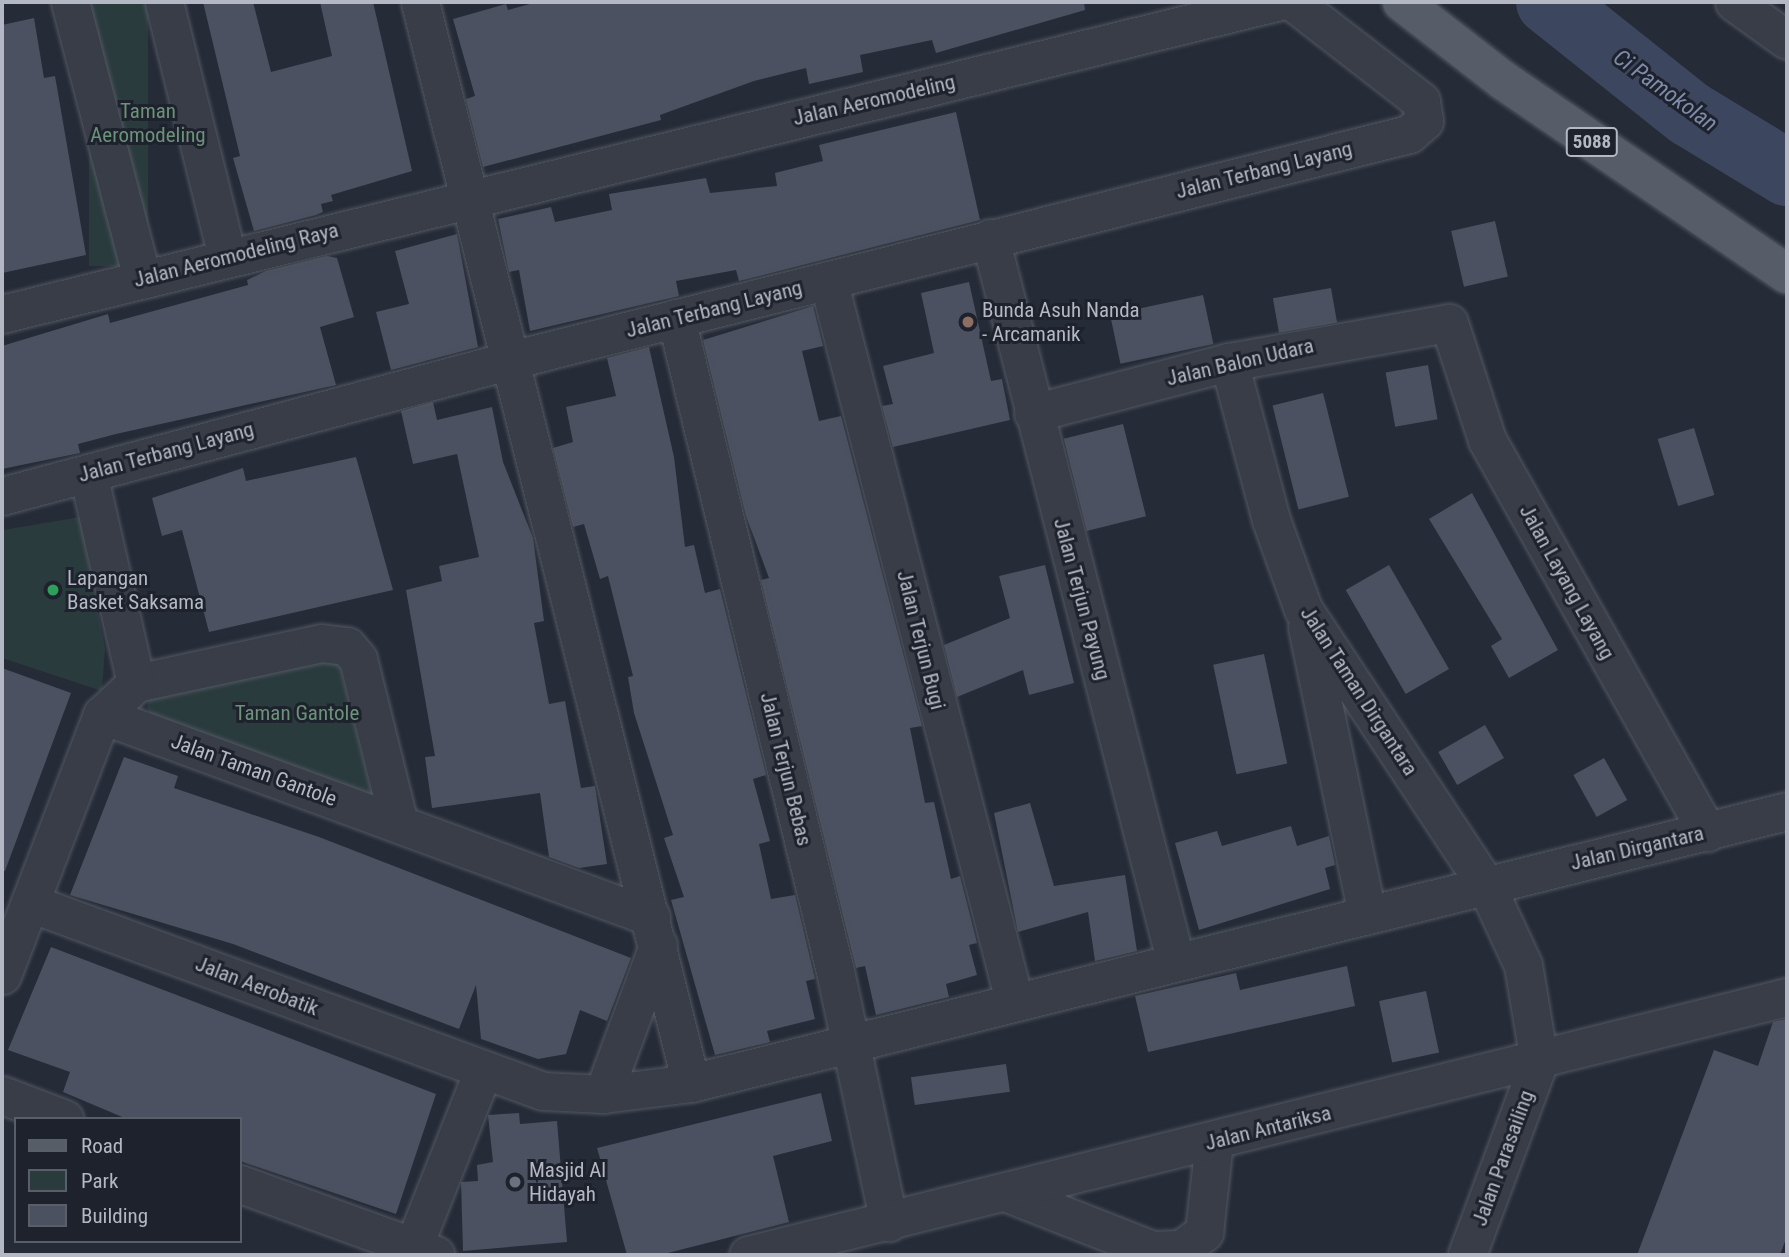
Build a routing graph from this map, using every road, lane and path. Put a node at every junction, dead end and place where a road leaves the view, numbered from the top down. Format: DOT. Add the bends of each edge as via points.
graph roads {
  1 [pos="71,2"];
  2 [pos="164,2"];
  3 [pos="420,2"];
  4 [pos="1276,2"];
  5 [pos="1293,2"];
  6 [pos="1402,2"];
  7 [pos="1734,2"];
  8 [pos="1198,12"];
  9 [pos="1787,40"];
  10 [pos="471,196"];
  11 [pos="990,238"];
  12 [pos="227,257"];
  13 [pos="1787,274"];
  14 [pos="142,279"];
  15 [pos="828,279"];
  16 [pos="2,314"];
  17 [pos="676,318"];
  18 [pos="1449,323"];
  19 [pos="511,360"];
  20 [pos="1229,362"];
  21 [pos="1033,413"];
  22 [pos="88,473"];
  23 [pos="2,496"];
  24 [pos="1303,609"];
  25 [pos="136,684"];
  26 [pos="102,715"];
  27 [pos="1787,811"];
  28 [pos="399,823"];
  29 [pos="1707,832"];
  30 [pos="1486,885"];
  31 [pos="30,903"];
  32 [pos="1367,913"];
  33 [pos="655,931"];
  34 [pos="1175,959"];
  35 [pos="2,975"];
  36 [pos="1787,997"];
  37 [pos="1014,1000"];
  38 [pos="851,1044"];
  39 [pos="1539,1061"];
  40 [pos="483,1071"];
  41 [pos="691,1083"];
  42 [pos="603,1094"];
  43 [pos="2,1095"];
  44 [pos="60,1117"];
  45 [pos="1214,1142"];
  46 [pos="242,1185"];
  47 [pos="1006,1192"];
  48 [pos="889,1222"];
  49 [pos="420,1253"];
  50 [pos="748,1255"];
  51 [pos="1467,1255"];
  1 -- 14 [label="street"];
  2 -- 12 [label="street"];
  3 -- 10 [label="street"];
  4 -- 8 [label="street, Jalan Aeromodeling"];
  5 -- 11 [label="street, Jalan Terbang Layang" via="1421,101 1424,121 1409,134"];
  6 -- 13 [label="main road, 5088" via="1504,81"];
  7 -- 9 [label="street"];
  8 -- 10 [label="street, Jalan Aeromodeling"];
  10 -- 12 [label="street, Jalan Aeromodeling Raya"];
  10 -- 19 [label="street"];
  11 -- 15 [label="street, Jalan Terbang Layang"];
  11 -- 21 [label="street, Jalan Terjun Payung"];
  12 -- 14 [label="street, Jalan Aeromodeling Raya"];
  14 -- 16 [label="street, Jalan Aeromodeling Raya"];
  15 -- 17 [label="street, Jalan Terbang Layang"];
  15 -- 37 [label="street, Jalan Terjun Bugi"];
  17 -- 19 [label="street, Jalan Terbang Layang"];
  17 -- 38 [label="street, Jalan Terjun Bebas"];
  18 -- 20 [label="street, Jalan Balon Udara"];
  18 -- 29 [label="street, Jalan Layang Layang" via="1487,440"];
  19 -- 22 [label="street, Jalan Terbang Layang"];
  19 -- 33 [label="street"];
  20 -- 21 [label="street, Jalan Balon Udara"];
  20 -- 24 [label="street, Jalan Taman Dirgantara" via="1270,520"];
  21 -- 34 [label="street, Jalan Terjun Payung"];
  22 -- 23 [label="street, Jalan Terbang Layang"];
  22 -- 25 [label="street"];
  24 -- 30 [label="street, Jalan Taman Dirgantara"];
  24 -- 32 [label="street"];
  25 -- 26 [label="street"];
  25 -- 28 [label="street" via="321,643 347,646 358,659"];
  26 -- 28 [label="street, Jalan Taman Gantole"];
  26 -- 31 [label="street"];
  27 -- 29 [label="street, Jalan Dirgantara"];
  28 -- 33 [label="street, Jalan Taman Gantole"];
  29 -- 30 [label="street, Jalan Dirgantara"];
  30 -- 32 [label="street, Jalan Dirgantara"];
  30 -- 39 [label="street, Jalan Taman Dirgantara" via="1523,965"];
  31 -- 35 [label="street"];
  31 -- 40 [label="street, Jalan Aerobatik"];
  32 -- 34 [label="street, Jalan Dirgantara"];
  33 -- 41 [label="street"];
  33 -- 42 [label="street"];
  34 -- 37 [label="street, Jalan Dirgantara"];
  36 -- 39 [label="street, Jalan Antariksa"];
  37 -- 38 [label="street, Jalan Aerobatik"];
  38 -- 41 [label="street, Jalan Aerobatik"];
  38 -- 48 [label="street, Jalan Terjun Bebas"];
  39 -- 45 [label="street, Jalan Antariksa"];
  39 -- 51 [label="street, Jalan Parasailing"];
  40 -- 42 [label="street, Jalan Aerobatik" via="542,1091"];
  40 -- 49 [label="street"];
  41 -- 42 [label="street, Jalan Aerobatik"];
  43 -- 44 [label="street"];
  45 -- 47 [label="street, Jalan Antariksa"];
  45 -- 47 [label="street" via="1204,1232 1181,1249 1152,1250"];
  46 -- 49 [label="street"];
  47 -- 48 [label="street, Jalan Antariksa"];
  48 -- 50 [label="street, Jalan Antariksa"];
}
